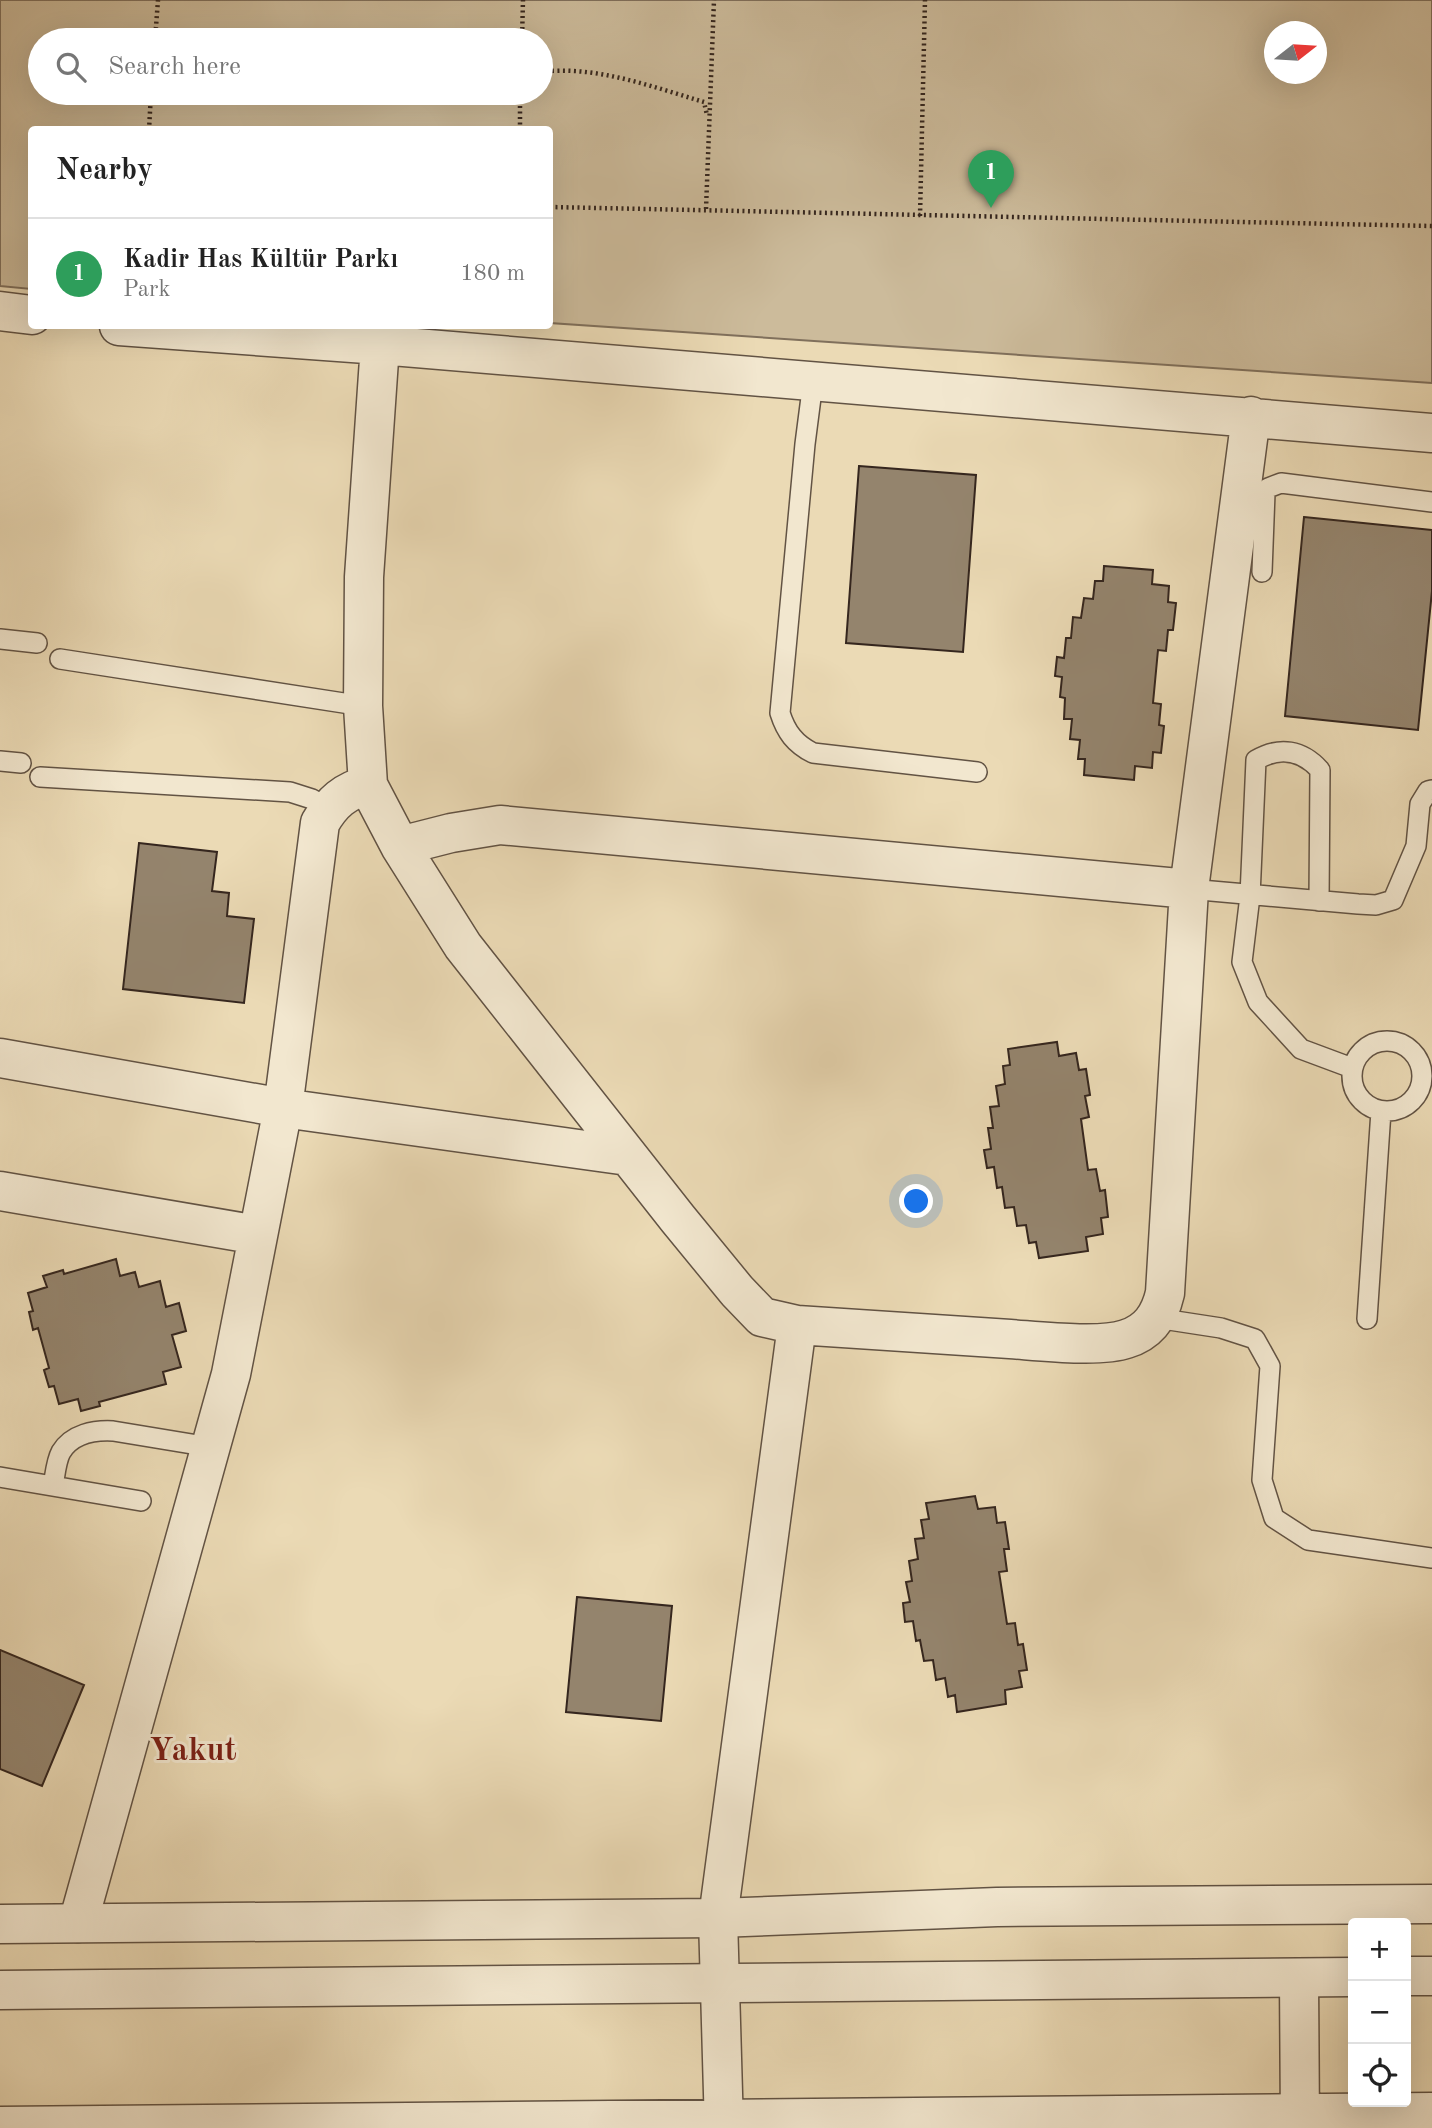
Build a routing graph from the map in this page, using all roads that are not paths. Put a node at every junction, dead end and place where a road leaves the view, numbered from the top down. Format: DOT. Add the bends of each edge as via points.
graph roads {
  1 [pos="0,311"];
  2 [pos="28,314"];
  3 [pos="160,329"];
  4 [pos="380,345"];
  5 [pos="813,382"];
  6 [pos="1251,416"];
  7 [pos="1432,433"];
  8 [pos="1432,502"];
  9 [pos="1262,572"];
  10 [pos="0,639"];
  11 [pos="37,643"];
  12 [pos="60,659"];
  13 [pos="363,706"];
  14 [pos="0,761"];
  15 [pos="21,763"];
  16 [pos="977,772"];
  17 [pos="40,778"];
  18 [pos="368,785"];
  19 [pos="1432,790"];
  20 [pos="328,808"];
  21 [pos="400,846"];
  22 [pos="1189,889"];
  23 [pos="1250,896"];
  24 [pos="1319,901"];
  25 [pos="0,1058"];
  26 [pos="1352,1068"];
  27 [pos="284,1108"];
  28 [pos="1381,1111"];
  29 [pos="628,1156"];
  30 [pos="0,1191"];
  31 [pos="258,1235"];
  32 [pos="1156,1318"];
  33 [pos="1367,1319"];
  34 [pos="797,1325"];
  35 [pos="210,1447"];
  36 [pos="0,1477"];
  37 [pos="53,1486"];
  38 [pos="141,1501"];
  39 [pos="1432,1558"];
  40 [pos="1432,1904"];
  41 [pos="718,1918"];
  42 [pos="78,1923"];
  43 [pos="0,1924"];
  44 [pos="1411,1976"];
  45 [pos="1432,1976"];
  46 [pos="1348,1977"];
  47 [pos="1298,1978"];
  48 [pos="721,1983"];
  49 [pos="0,1990"];
  50 [pos="1432,2112"];
  51 [pos="1300,2120"];
  52 [pos="724,2123"];
  53 [pos="0,2126"];
  1 -- 2 [label="street"];
  3 -- 4 [label="street"];
  4 -- 5 [label="street"];
  4 -- 13 [label="street" via="364,577"];
  5 -- 6 [label="street"];
  5 -- 16 [label="lane" via="780,713 783,724 795,741 813,752"];
  6 -- 7 [label="street"];
  6 -- 22 [label="street"];
  8 -- 9 [label="lane" via="1272,486 1265,493"];
  10 -- 11 [label="lane"];
  12 -- 13 [label="lane"];
  13 -- 18 [label="street"];
  14 -- 15 [label="lane"];
  17 -- 20 [label="lane" via="289,792"];
  18 -- 20 [label="street" via="347,793"];
  18 -- 21 [label="street"];
  19 -- 24 [label="lane" via="1420,804 1416,846 1393,900 1376,905"];
  20 -- 27 [label="street" via="320,823"];
  21 -- 22 [label="street" via="500,825"];
  21 -- 29 [label="street" via="463,946"];
  22 -- 23 [label="lane"];
  22 -- 32 [label="street" via="1165,1293"];
  23 -- 24 [label="lane"];
  23 -- 24 [label="lane" via="1256,760 1286,751 1300,754 1320,770"];
  23 -- 26 [label="lane" via="1242,962 1258,1002 1301,1049"];
  25 -- 27 [label="street"];
  26 -- 28 [label="lane" via="1357,1096"];
  26 -- 28 [label="lane" via="1358,1054 1383,1040 1398,1042 1419,1060 1422,1074 1416,1097 1396,1111"];
  27 -- 29 [label="street"];
  27 -- 31 [label="street"];
  28 -- 33 [label="lane"];
  29 -- 34 [label="street" via="745,1300 762,1317"];
  30 -- 31 [label="street"];
  31 -- 35 [label="street" via="231,1374"];
  32 -- 34 [label="street" via="1129,1339 1115,1342"];
  32 -- 39 [label="lane" via="1222,1328 1255,1339 1270,1366 1262,1480 1274,1518 1308,1540"];
  34 -- 41 [label="street"];
  35 -- 37 [label="lane" via="97,1430 81,1435 60,1454"];
  35 -- 42 [label="street"];
  36 -- 37 [label="lane"];
  37 -- 38 [label="lane"];
  40 -- 41 [label="street" via="997,1907"];
  41 -- 42 [label="street"];
  41 -- 48 [label="street"];
  42 -- 43 [label="street"];
  44 -- 45 [label="street"];
  46 -- 47 [label="street"];
  47 -- 48 [label="street"];
  47 -- 51 [label="street"];
  48 -- 49 [label="street"];
  48 -- 52 [label="street"];
  50 -- 51 [label="street"];
  51 -- 52 [label="street"];
  52 -- 53 [label="street"];
}
